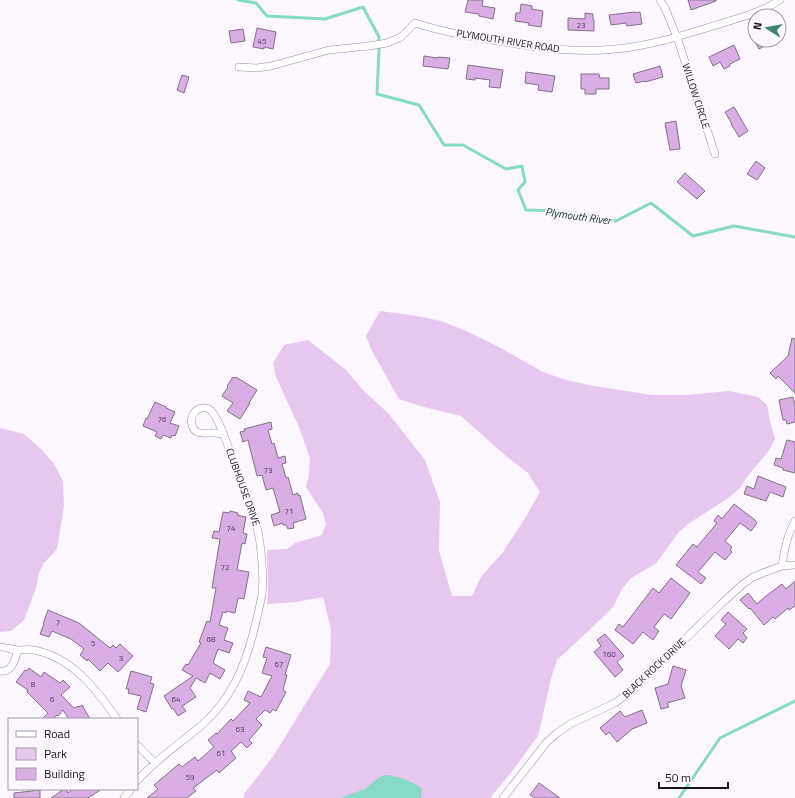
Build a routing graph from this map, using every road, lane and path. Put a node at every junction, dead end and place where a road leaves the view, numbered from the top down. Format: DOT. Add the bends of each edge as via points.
graph roads {
  1 [pos="660,0"];
  2 [pos="780,0"];
  3 [pos="677,37"];
  4 [pos="239,67"];
  5 [pos="715,154"];
  6 [pos="224,435"];
  7 [pos="795,521"];
  8 [pos="795,565"];
  9 [pos="782,566"];
  10 [pos="0,647"];
  11 [pos="18,650"];
  12 [pos="0,671"];
  13 [pos="116,718"];
  14 [pos="138,746"];
  15 [pos="155,763"];
  16 [pos="138,780"];
  17 [pos="130,790"];
  18 [pos="124,798"];
  19 [pos="504,798"];
  1 -- 3 [label="street, WILLOW CIRCLE"];
  2 -- 3 [label="street, PLYMOUTH RIVER ROAD" via="770,7"];
  3 -- 4 [label="street, PLYMOUTH RIVER ROAD" via="654,44 573,51 476,38 415,23 401,37 379,45 329,50 271,66"];
  3 -- 5 [label="street, WILLOW CIRCLE"];
  6 -- 6 [label="street, CLUBHOUSE DRIVE" via="212,410 204,407 192,414 193,428 198,432"];
  6 -- 15 [label="street, CLUBHOUSE DRIVE" via="258,528 262,558 260,604 244,663 227,697 203,723"];
  7 -- 9 [label="street" via="786,541"];
  8 -- 9 [label="street, BLACK ROCK DRIVE"];
  9 -- 19 [label="street, BLACK ROCK DRIVE" via="753,577 732,593 634,689 615,703 570,724 557,733 546,743"];
  10 -- 11 [label="street"];
  11 -- 12 [label="street" via="9,669"];
  11 -- 13 [label="street" via="42,652 63,662 96,691"];
  14 -- 15 [label="street"];
  15 -- 16 [label="street, CLUBHOUSE DRIVE"];
  17 -- 18 [label="street"];
}
